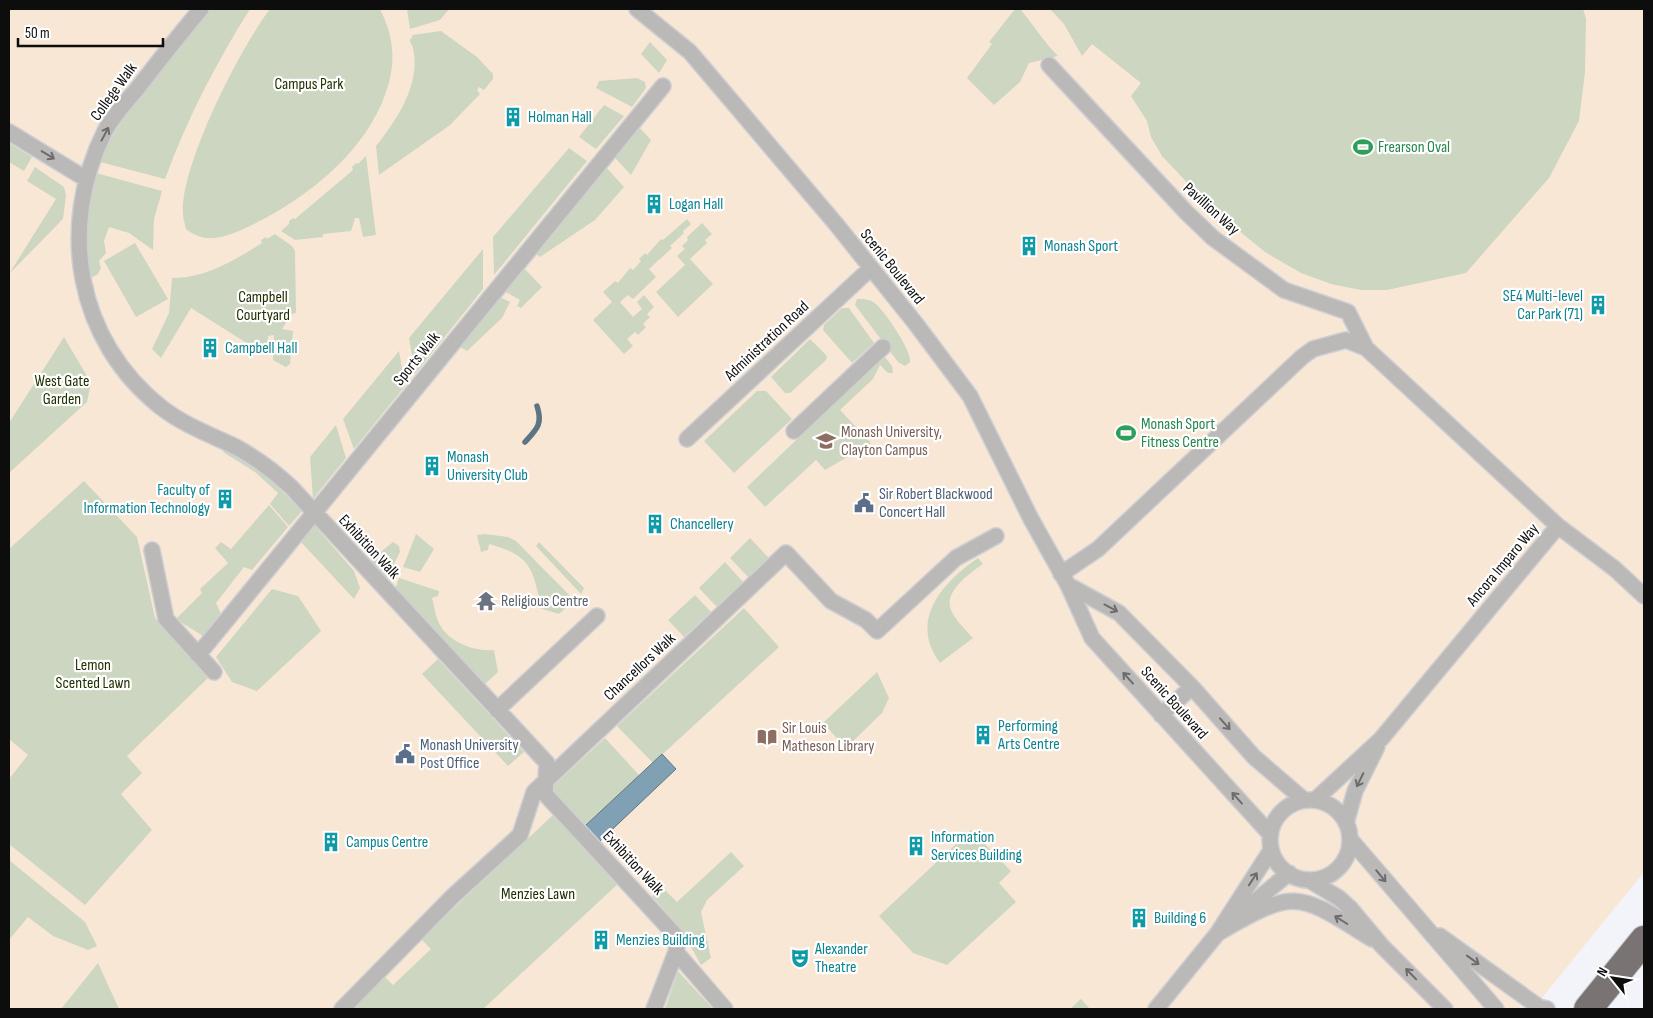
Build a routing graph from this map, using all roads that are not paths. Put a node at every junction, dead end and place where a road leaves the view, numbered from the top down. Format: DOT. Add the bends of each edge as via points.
graph roads {
  1 [pos="201,9"];
  2 [pos="637,9"];
  3 [pos="1049,65"];
  4 [pos="663,86"];
  5 [pos="9,132"];
  6 [pos="86,178"];
  7 [pos="870,268"];
  8 [pos="883,347"];
  9 [pos="1366,348"];
  10 [pos="794,430"];
  11 [pos="687,439"];
  12 [pos="314,514"];
  13 [pos="1558,526"];
  14 [pos="996,536"];
  15 [pos="152,550"];
  16 [pos="1065,580"];
  17 [pos="1644,596"];
  18 [pos="597,616"];
  19 [pos="198,655"];
  20 [pos="214,672"];
  21 [pos="1192,687"];
  22 [pos="497,710"];
  23 [pos="1161,715"];
  24 [pos="1381,739"];
  25 [pos="545,787"];
  26 [pos="1309,800"];
  27 [pos="1346,823"];
  28 [pos="1270,834"];
  29 [pos="1350,838"];
  30 [pos="1272,850"];
  31 [pos="1289,874"];
  32 [pos="1309,880"];
  33 [pos="1419,921"];
  34 [pos="1217,934"];
  35 [pos="1644,940"];
  36 [pos="1382,946"];
  37 [pos="676,952"];
  38 [pos="1586,1006"];
  39 [pos="342,1009"];
  40 [pos="654,1009"];
  41 [pos="725,1009"];
  42 [pos="1156,1009"];
  43 [pos="1445,1009"];
  44 [pos="1496,1009"];
  45 [pos="1547,1009"];
  6 -- 1 [label="street, College Walk, one-way" via="106,129"];
  2 -- 7 [label="street, Scenic Boulevard" via="690,52"];
  3 -- 9 [label="street, Pavillion Way" via="1213,238 1284,290 1348,312"];
  4 -- 12 [label="street, Sports Walk"];
  5 -- 6 [label="street, one-way"];
  6 -- 12 [label="street, Exhibition Walk" via="79,224 83,288 106,342 120,364 162,408 268,467"];
  7 -- 11 [label="street, Administration Road"];
  7 -- 16 [label="street, Scenic Boulevard" via="970,396"];
  8 -- 10 [label="street"];
  9 -- 13 [label="street, Ancora Imparo Way"];
  9 -- 16 [label="street" via="1346,340 1313,349 1302,357"];
  12 -- 19 [label="street, Sports Walk"];
  12 -- 22 [label="street, Exhibition Walk"];
  13 -- 17 [label="street" via="1615,569"];
  13 -- 24 [label="street, Ancora Imparo Way"];
  14 -- 25 [label="street, Chancellors Walk" via="956,558 878,631 866,620 831,601 786,553"];
  15 -- 19 [label="street" via="166,619"];
  16 -- 21 [label="street, Scenic Boulevard, one-way" via="1119,613"];
  23 -- 16 [label="street, Scenic Boulevard, one-way" via="1092,638"];
  18 -- 22 [label="street"];
  19 -- 20 [label="street"];
  21 -- 23 [label="street"];
  21 -- 26 [label="street, Scenic Boulevard, one-way" via="1254,757"];
  22 -- 25 [label="street, Exhibition Walk" via="547,763"];
  28 -- 23 [label="street, Scenic Boulevard, one-way"];
  24 -- 26 [label="street, Ancora Imparo Way"];
  24 -- 27 [label="street, Ancora Imparo Way, one-way" via="1355,791"];
  25 -- 37 [label="street, Exhibition Walk" via="590,843 678,938"];
  25 -- 39 [label="street, Chancellors Walk" via="534,792 520,835 452,897"];
  26 -- 27 [label="street" via="1336,808"];
  26 -- 28 [label="street" via="1292,804 1281,812"];
  27 -- 29 [label="street"];
  28 -- 30 [label="street"];
  29 -- 32 [label="street" via="1342,863 1322,878"];
  29 -- 33 [label="street, one-way"];
  30 -- 31 [label="street" via="1278,863"];
  34 -- 30 [label="street, one-way"];
  31 -- 32 [label="street"];
  31 -- 34 [label="street"];
  32 -- 36 [label="street" via="1339,898"];
  33 -- 44 [label="street"];
  33 -- 45 [label="street, one-way" via="1539,1007"];
  36 -- 34 [label="street, one-way" via="1318,905 1296,899 1275,902"];
  34 -- 42 [label="street"];
  35 -- 38 [label="highway"];
  43 -- 36 [label="street, one-way"];
  37 -- 40 [label="street"];
  37 -- 41 [label="street, Exhibition Walk"];
}
